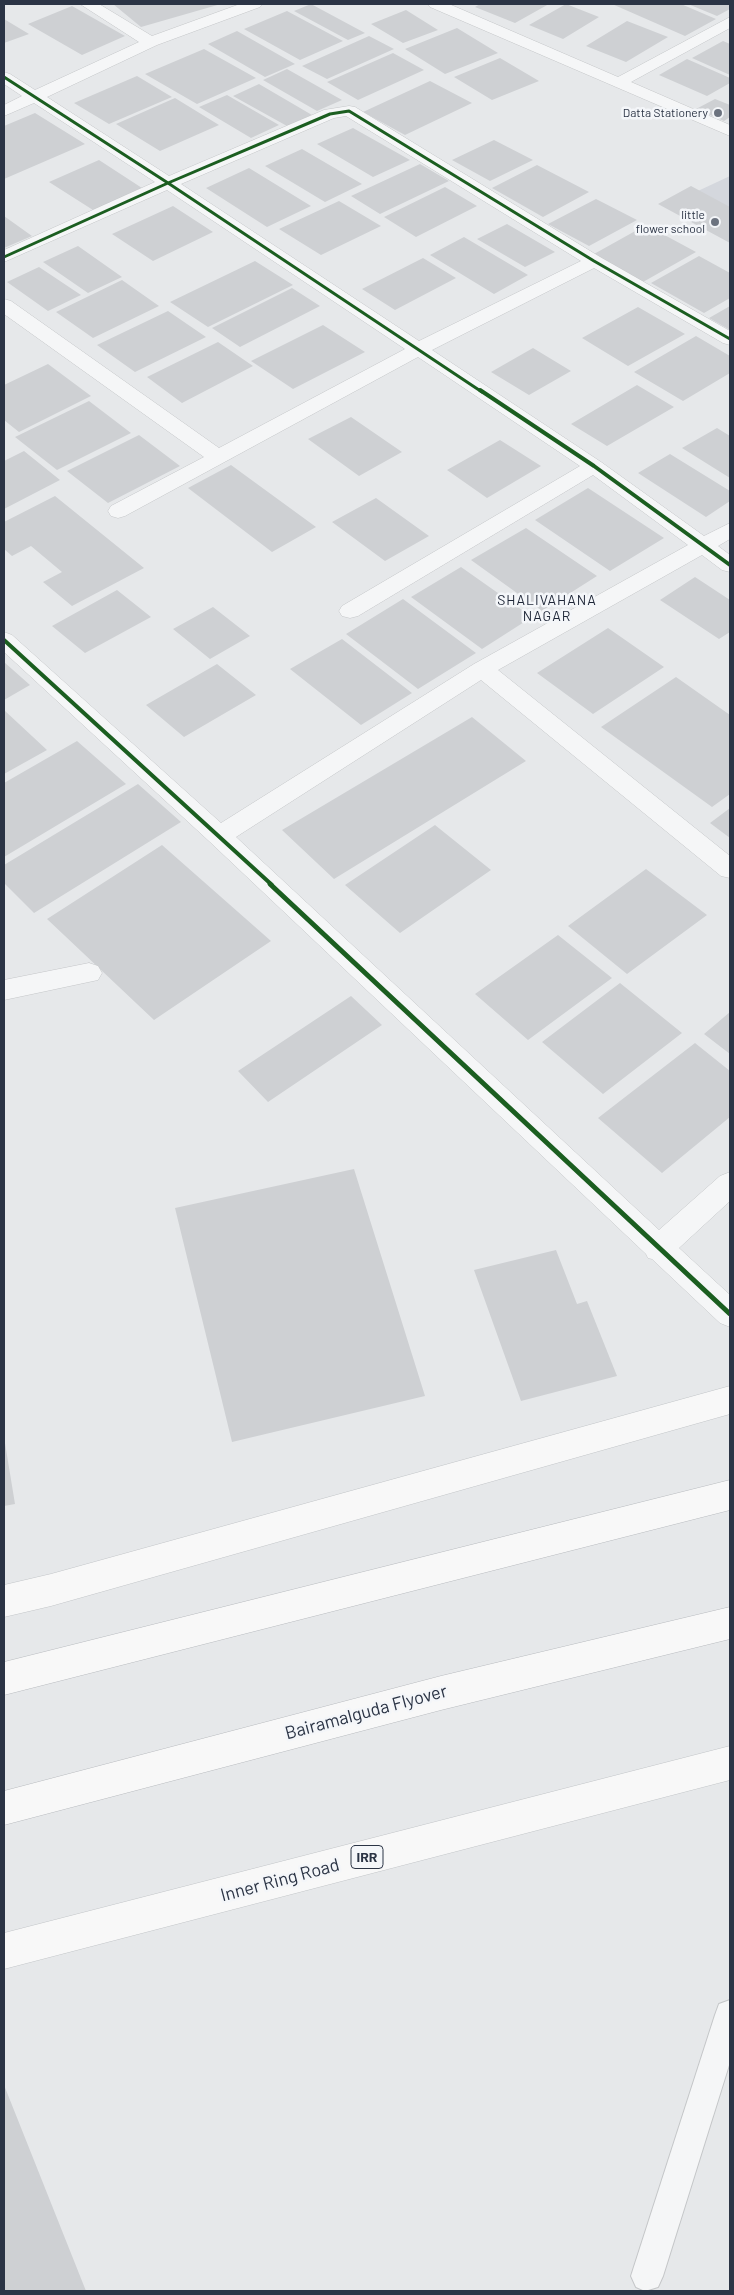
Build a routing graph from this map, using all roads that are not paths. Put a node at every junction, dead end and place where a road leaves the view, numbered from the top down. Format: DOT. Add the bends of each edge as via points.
graph roads {
  1 [pos="88,4"];
  2 [pos="254,4"];
  3 [pos="436,4"];
  4 [pos="730,22"];
  5 [pos="151,42"];
  6 [pos="4,77"];
  7 [pos="618,83"];
  8 [pos="37,97"];
  9 [pos="4,111"];
  10 [pos="730,131"];
  11 [pos="168,183"];
  12 [pos="4,258"];
  13 [pos="594,260"];
  14 [pos="4,305"];
  15 [pos="730,339"];
  16 [pos="417,350"];
  17 [pos="218,458"];
  18 [pos="594,466"];
  19 [pos="118,511"];
  20 [pos="730,530"];
  21 [pos="704,547"];
  22 [pos="730,565"];
  23 [pos="350,611"];
  24 [pos="4,640"];
  25 [pos="482,669"];
  26 [pos="219,836"];
  27 [pos="730,869"];
  28 [pos="89,973"];
  29 [pos="4,990"];
  30 [pos="730,1184"];
  31 [pos="658,1248"];
  32 [pos="730,1314"];
  33 [pos="730,1400"];
  34 [pos="730,1495"];
  35 [pos="4,1601"];
  36 [pos="730,1623"];
  37 [pos="4,1679"];
  38 [pos="730,1763"];
  39 [pos="4,1808"];
  40 [pos="4,1951"];
  41 [pos="730,2015"];
  42 [pos="647,2276"];
  1 -- 5 [label="street"];
  2 -- 5 [label="street"];
  3 -- 7 [label="street"];
  4 -- 7 [label="street"];
  5 -- 8 [label="street"];
  6 -- 8 [label="street"];
  7 -- 10 [label="street"];
  8 -- 9 [label="street"];
  8 -- 11 [label="street"];
  11 -- 12 [label="street"];
  11 -- 13 [label="street" via="330,114 349,111"];
  11 -- 16 [label="street"];
  13 -- 15 [label="street"];
  13 -- 16 [label="street"];
  14 -- 17 [label="street"];
  16 -- 17 [label="street"];
  16 -- 18 [label="street"];
  17 -- 19 [label="street"];
  18 -- 21 [label="street"];
  18 -- 23 [label="street"];
  20 -- 21 [label="street"];
  21 -- 22 [label="street"];
  21 -- 25 [label="street"];
  24 -- 26 [label="street"];
  25 -- 26 [label="street"];
  25 -- 27 [label="street"];
  26 -- 31 [label="street"];
  28 -- 29 [label="street"];
  30 -- 31 [label="street"];
  31 -- 32 [label="street"];
  33 -- 35 [label="main road"];
  34 -- 37 [label="main road"];
  36 -- 39 [label="main road, Bairamalguda Flyover" via="441,1692"];
  38 -- 40 [label="main road, Inner Ring Road / IRR"];
  41 -- 42 [label="lane"];
}
